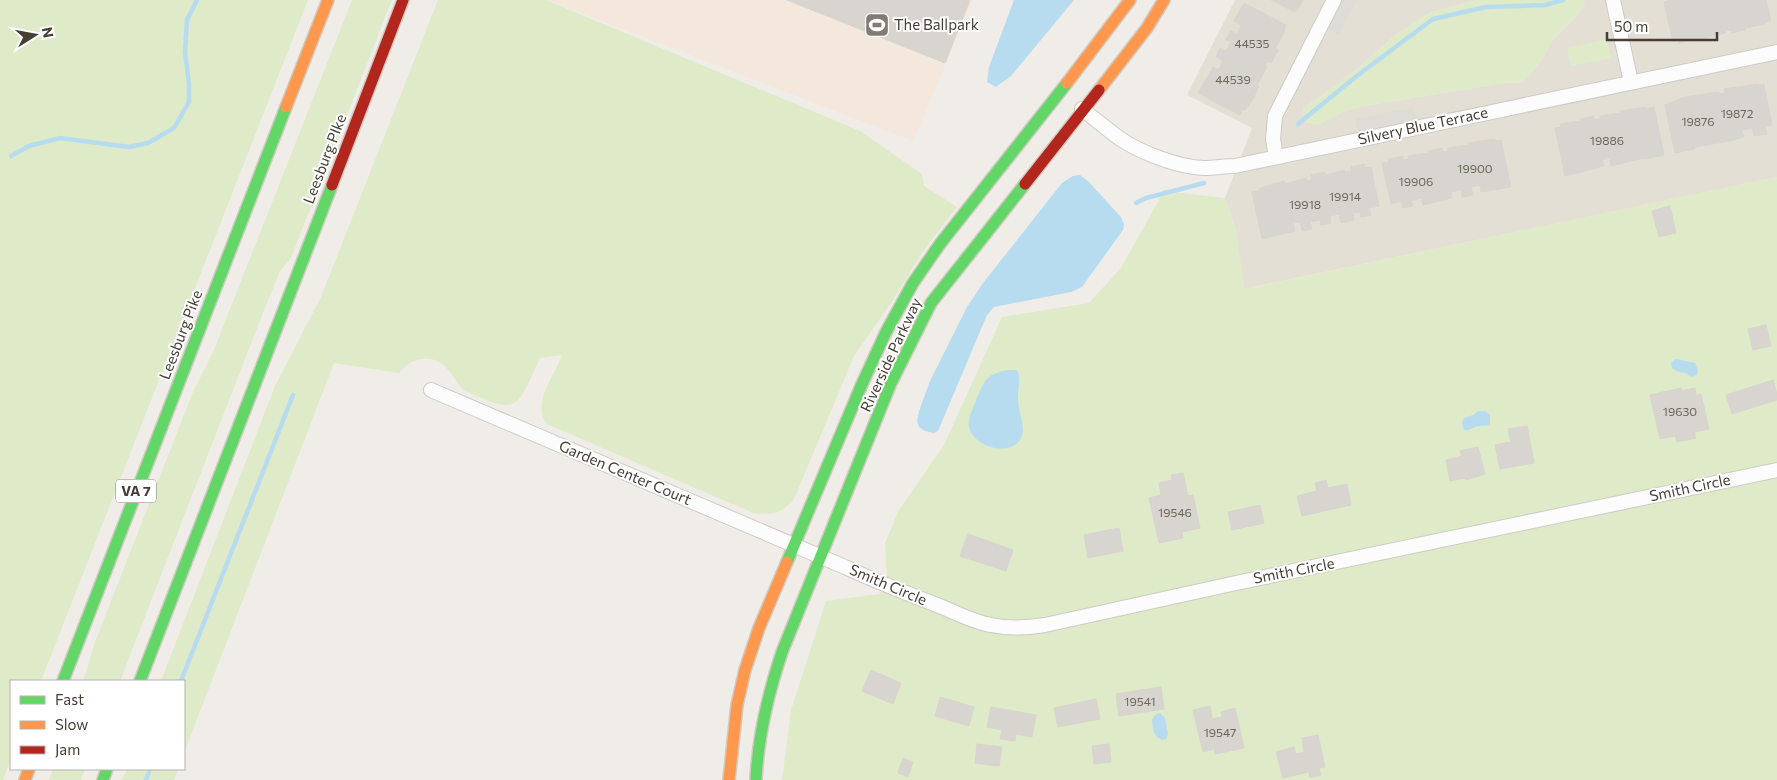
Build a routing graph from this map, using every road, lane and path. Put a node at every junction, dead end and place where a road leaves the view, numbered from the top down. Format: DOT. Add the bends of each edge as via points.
graph roads {
  1 [pos="328,0"];
  2 [pos="403,0"];
  3 [pos="1130,0"];
  4 [pos="1164,0"];
  5 [pos="1334,0"];
  6 [pos="1613,0"];
  7 [pos="1777,52"];
  8 [pos="1631,82"];
  9 [pos="1082,109"];
  10 [pos="1276,156"];
  11 [pos="431,390"];
  12 [pos="1777,470"];
  13 [pos="794,546"];
  14 [pos="820,556"];
  15 [pos="63,680"];
  16 [pos="140,680"];
  17 [pos="729,780"];
  18 [pos="756,780"];
  1 -- 15 [label="main road, Leesburg Pike / VA 7"];
  2 -- 16 [label="main road, Leesburg PIke"];
  3 -- 13 [label="main road, Riverside Parkway" via="946,237 910,290 874,357"];
  4 -- 9 [label="main road, Riverside Parkway" via="1118,67"];
  5 -- 10 [label="street" via="1275,116 1273,139"];
  6 -- 8 [label="street"];
  7 -- 8 [label="street, Silvery Blue Terrace"];
  8 -- 10 [label="street, Silvery Blue Terrace"];
  9 -- 10 [label="street, Silvery Blue Terrace" via="1121,140 1188,166 1235,166"];
  9 -- 14 [label="main road, Riverside Parkway" via="931,303 891,383"];
  11 -- 13 [label="street, Garden Center Court"];
  12 -- 14 [label="street, Smith Circle" via="1028,628 990,625 968,618"];
  13 -- 14 [label="street, Garden Center Court"];
  13 -- 17 [label="main road, Riverside Parkway" via="745,670 733,734"];
  14 -- 18 [label="main road, Riverside Parkway" via="774,674 762,721"];
}
